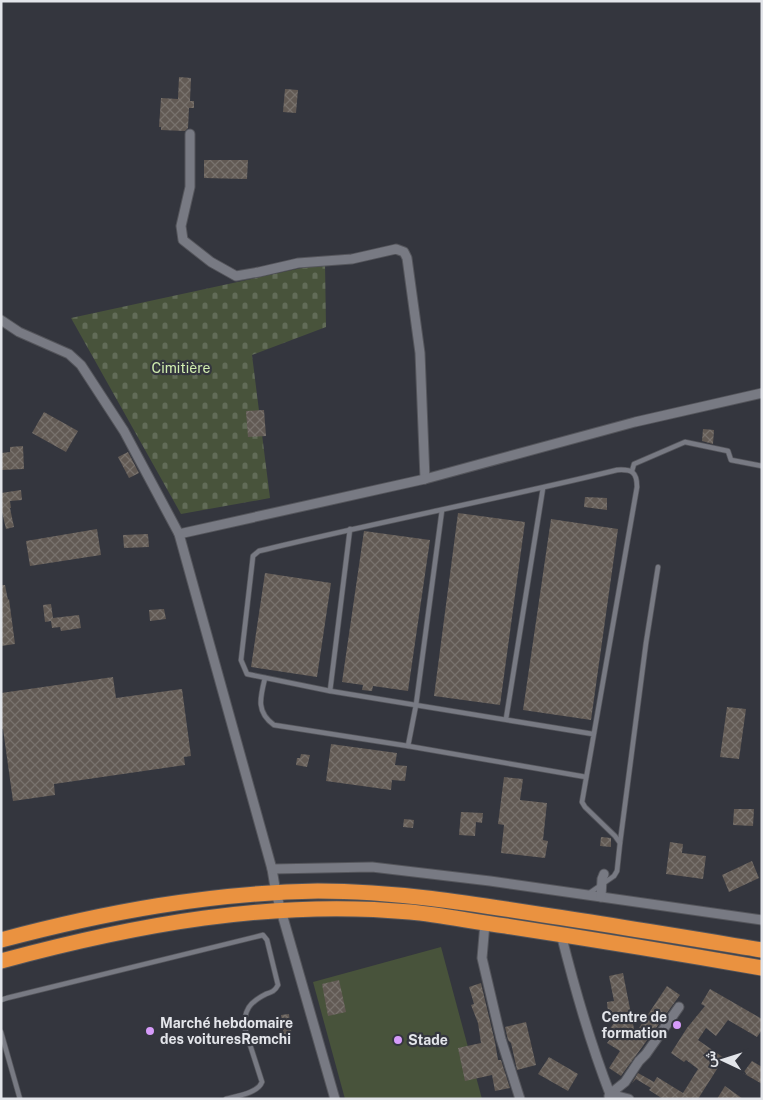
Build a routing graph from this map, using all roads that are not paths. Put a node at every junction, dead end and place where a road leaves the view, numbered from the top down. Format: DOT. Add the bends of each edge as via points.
graph roads {
  1 [pos="190,134"];
  2 [pos="1,320"];
  3 [pos="762,393"];
  4 [pos="762,466"];
  5 [pos="632,471"];
  6 [pos="425,479"];
  7 [pos="543,488"];
  8 [pos="442,510"];
  9 [pos="350,529"];
  10 [pos="179,534"];
  11 [pos="658,567"];
  12 [pos="265,678"];
  13 [pos="330,691"];
  14 [pos="416,705"];
  15 [pos="506,719"];
  16 [pos="593,734"];
  17 [pos="408,746"];
  18 [pos="586,777"];
  19 [pos="620,843"];
  20 [pos="272,869"];
  21 [pos="604,874"];
  22 [pos="602,885"];
  23 [pos="276,893"];
  24 [pos="587,895"];
  25 [pos="601,897"];
  26 [pos="282,911"];
  27 [pos="762,920"];
  28 [pos="485,923"];
  29 [pos="561,934"];
  30 [pos="1,940"];
  31 [pos="762,950"];
  32 [pos="1,961"];
  33 [pos="762,968"];
  34 [pos="1,1000"];
  35 [pos="679,1007"];
  36 [pos="1,1032"];
  37 [pos="608,1096"];
  38 [pos="332,1098"];
  39 [pos="20,1099"];
  40 [pos="226,1099"];
  41 [pos="520,1099"];
  42 [pos="629,1099"];
  1 -- 6 [label="street" via="190,187 181,237 221,268 236,276 298,263 352,259 396,249 404,252 420,354"];
  2 -- 10 [label="street" via="19,332 69,354 81,365 124,431"];
  3 -- 6 [label="street" via="635,422"];
  4 -- 5 [label="lane" via="731,460 728,451 685,442 634,464"];
  5 -- 7 [label="lane" via="617,470"];
  5 -- 16 [label="lane" via="637,477 637,487"];
  6 -- 10 [label="street"];
  7 -- 8 [label="lane"];
  7 -- 15 [label="lane"];
  8 -- 9 [label="lane"];
  8 -- 14 [label="lane"];
  9 -- 12 [label="lane" via="259,551 253,556 241,660 247,674"];
  9 -- 13 [label="lane"];
  10 -- 20 [label="street"];
  11 -- 19 [label="lane"];
  12 -- 13 [label="lane"];
  12 -- 17 [label="lane" via="260,697 262,710 274,726"];
  13 -- 14 [label="lane"];
  14 -- 15 [label="lane"];
  14 -- 17 [label="lane"];
  15 -- 16 [label="lane"];
  16 -- 18 [label="lane"];
  17 -- 18 [label="lane"];
  18 -- 19 [label="lane" via="582,802"];
  19 -- 22 [label="lane" via="617,871"];
  20 -- 23 [label="street"];
  20 -- 24 [label="street" via="372,867"];
  21 -- 22 [label="street"];
  22 -- 24 [label="lane"];
  22 -- 25 [label="street"];
  23 -- 26 [label="street"];
  23 -- 30 [label="highway" via="217,896 125,910"];
  23 -- 31 [label="highway" via="319,891 463,902"];
  24 -- 25 [label="street"];
  25 -- 27 [label="street"];
  26 -- 28 [label="highway" via="410,912"];
  26 -- 32 [label="highway" via="137,928"];
  26 -- 38 [label="street"];
  28 -- 29 [label="highway"];
  28 -- 41 [label="street" via="482,958"];
  29 -- 33 [label="highway"];
  29 -- 37 [label="street"];
  34 -- 40 [label="lane" via="263,935 278,985 246,1009 244,1021 262,1082 255,1090"];
  35 -- 37 [label="street" via="624,1082"];
  36 -- 39 [label="lane"];
  37 -- 42 [label="street"];
}
